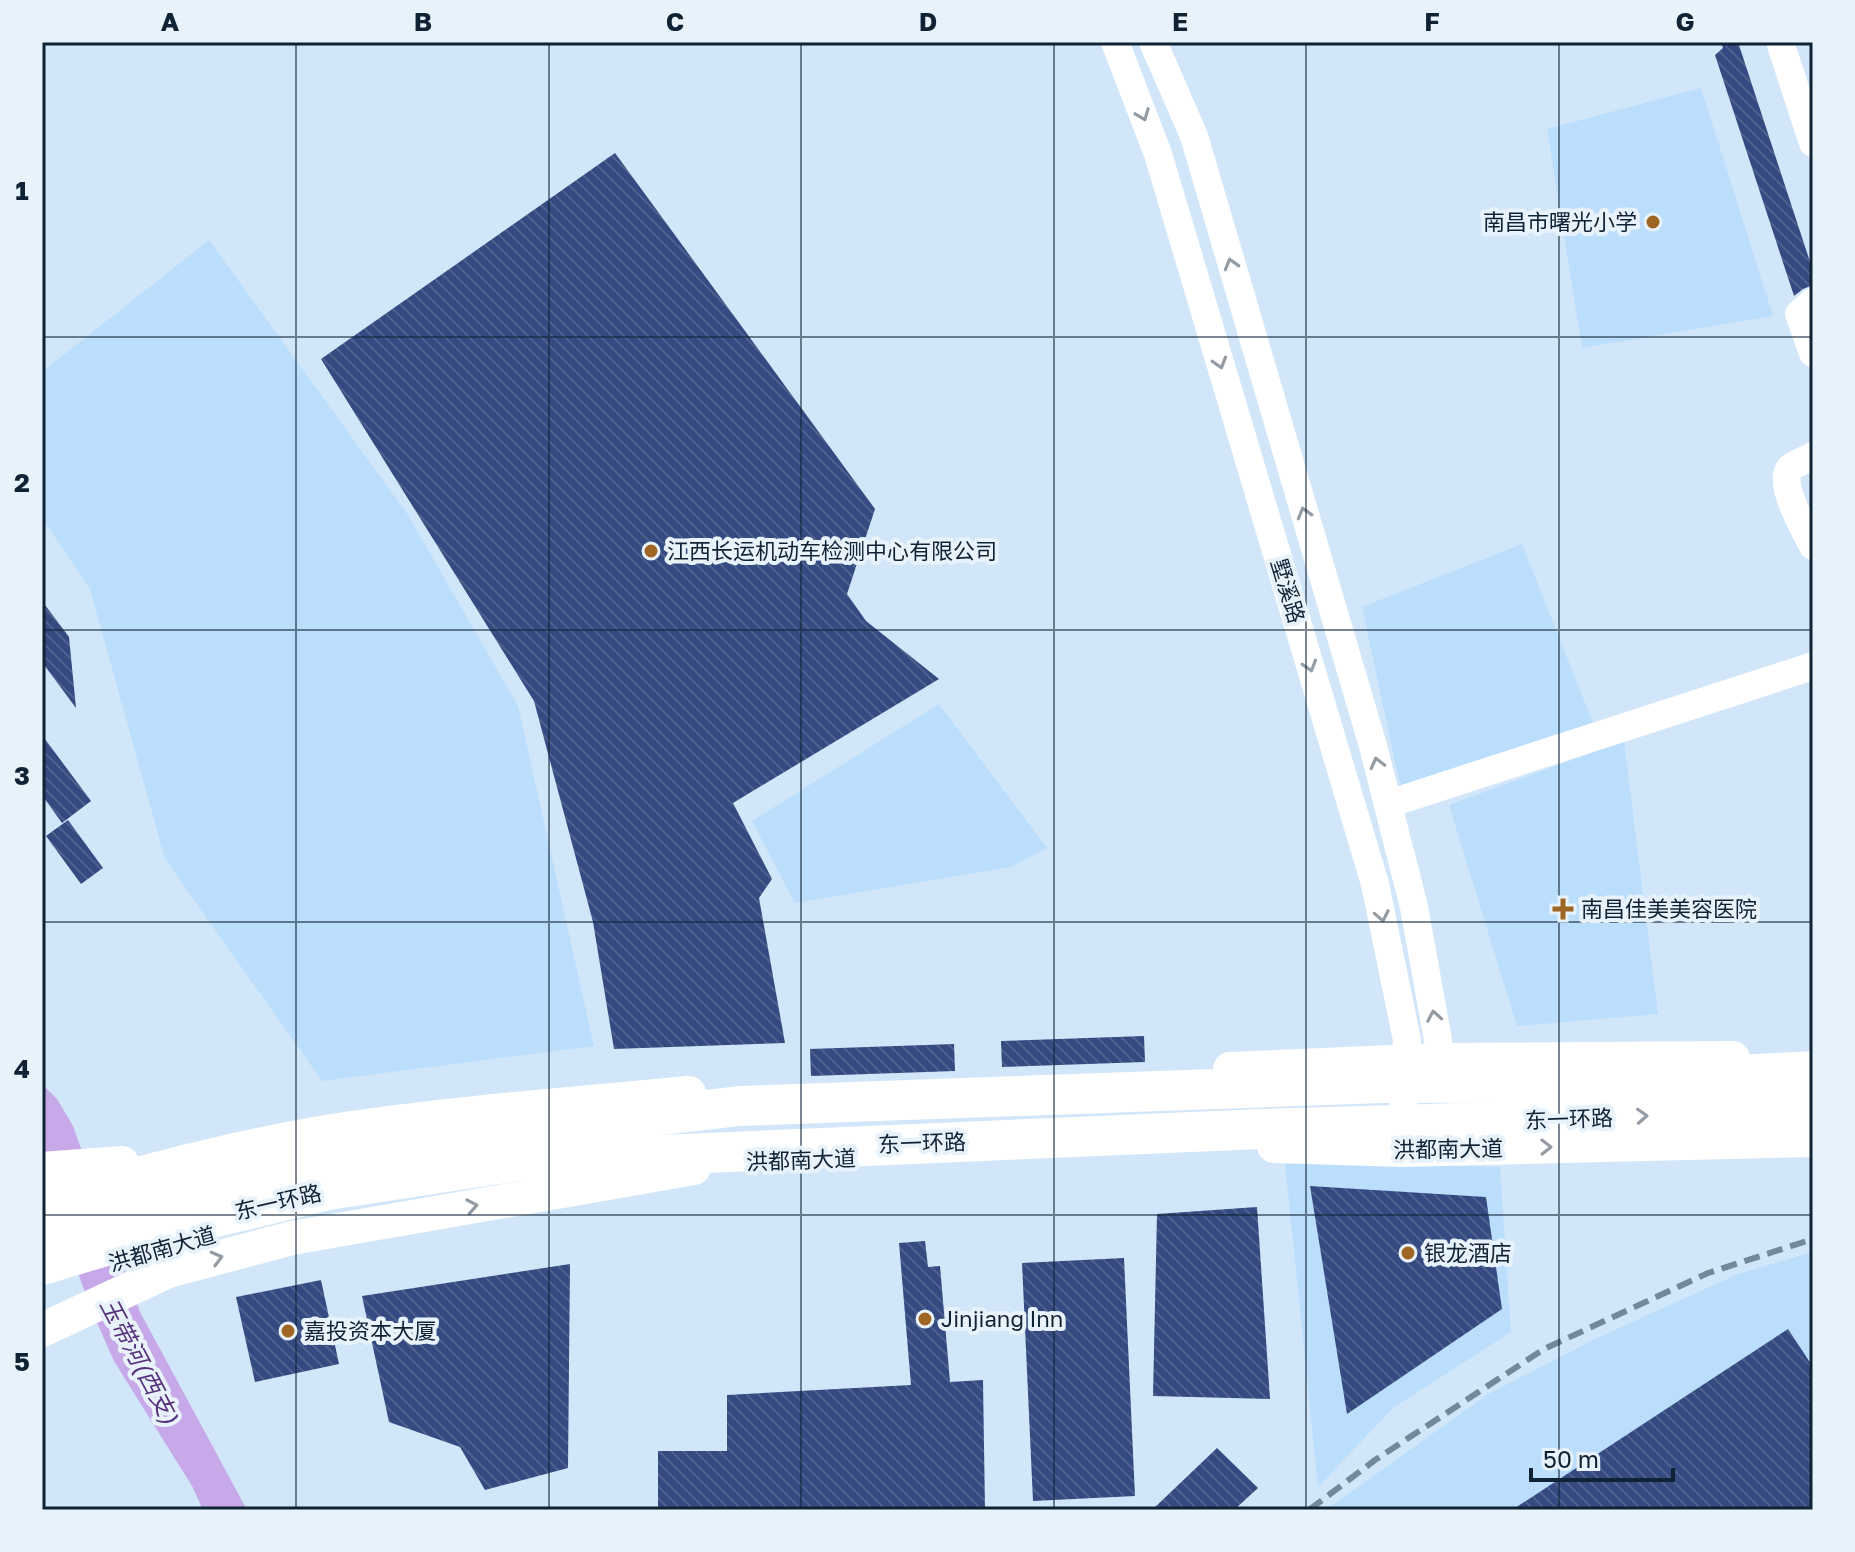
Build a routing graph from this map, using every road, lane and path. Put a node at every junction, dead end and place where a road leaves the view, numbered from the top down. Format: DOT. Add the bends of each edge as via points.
graph roads {
  1 [pos="1115,42"];
  2 [pos="1153,42"];
  3 [pos="1780,42"];
  4 [pos="1813,143"];
  5 [pos="1813,302"];
  6 [pos="1813,353"];
  7 [pos="1813,456"];
  8 [pos="1813,546"];
  9 [pos="1813,666"];
  10 [pos="1388,804"];
  11 [pos="1813,1056"];
  12 [pos="1422,1061"];
  13 [pos="1813,1071"];
  14 [pos="1620,1082"];
  15 [pos="740,1106"];
  16 [pos="1813,1107"];
  17 [pos="1813,1140"];
  18 [pos="813,1148"];
  19 [pos="1450,1149"];
  20 [pos="1401,1150"];
  21 [pos="137,1167"];
  22 [pos="42,1169"];
  23 [pos="42,1190"];
  24 [pos="42,1201"];
  25 [pos="42,1225"];
  26 [pos="158,1262"];
  27 [pos="43,1284"];
  28 [pos="42,1330"];
  1 -- 12 [label="street, 墅溪路, one-way" via="1158,154 1375,884 1407,1040"];
  10 -- 2 [label="street, 墅溪路, one-way" via="1194,136"];
  3 -- 4 [label="street"];
  5 -- 6 [label="street" via="1799,314"];
  7 -- 8 [label="street" via="1786,475 1787,489"];
  9 -- 10 [label="street"];
  12 -- 10 [label="street, 墅溪路, one-way" via="1438,1040 1414,907"];
  11 -- 12 [label="main road"];
  11 -- 14 [label="main road"];
  12 -- 19 [label="street, 墅溪路"];
  12 -- 20 [label="street, 墅溪路"];
  12 -- 21 [label="main road" via="689,1093 415,1119"];
  13 -- 14 [label="highway, 东一环路"];
  14 -- 15 [label="highway, 东一环路" via="1383,1083"];
  15 -- 21 [label="main road" via="412,1101"];
  15 -- 25 [label="highway, 东一环路" via="339,1152"];
  18 -- 16 [label="highway, 东一环路, one-way"];
  19 -- 17 [label="main road, 洪都南大道, one-way"];
  26 -- 18 [label="main road, one-way"];
  18 -- 27 [label="highway, 东一环路" via="504,1163 328,1190 142,1235"];
  19 -- 20 [label="main road, 洪都南大道"];
  20 -- 26 [label="main road, 洪都南大道" via="1272,1146 631,1166 466,1180 331,1200"];
  21 -- 22 [label="main road"];
  21 -- 23 [label="main road"];
  21 -- 24 [label="main road"];
  26 -- 27 [label="main road, 洪都南大道"];
  26 -- 28 [label="main road"];
}
